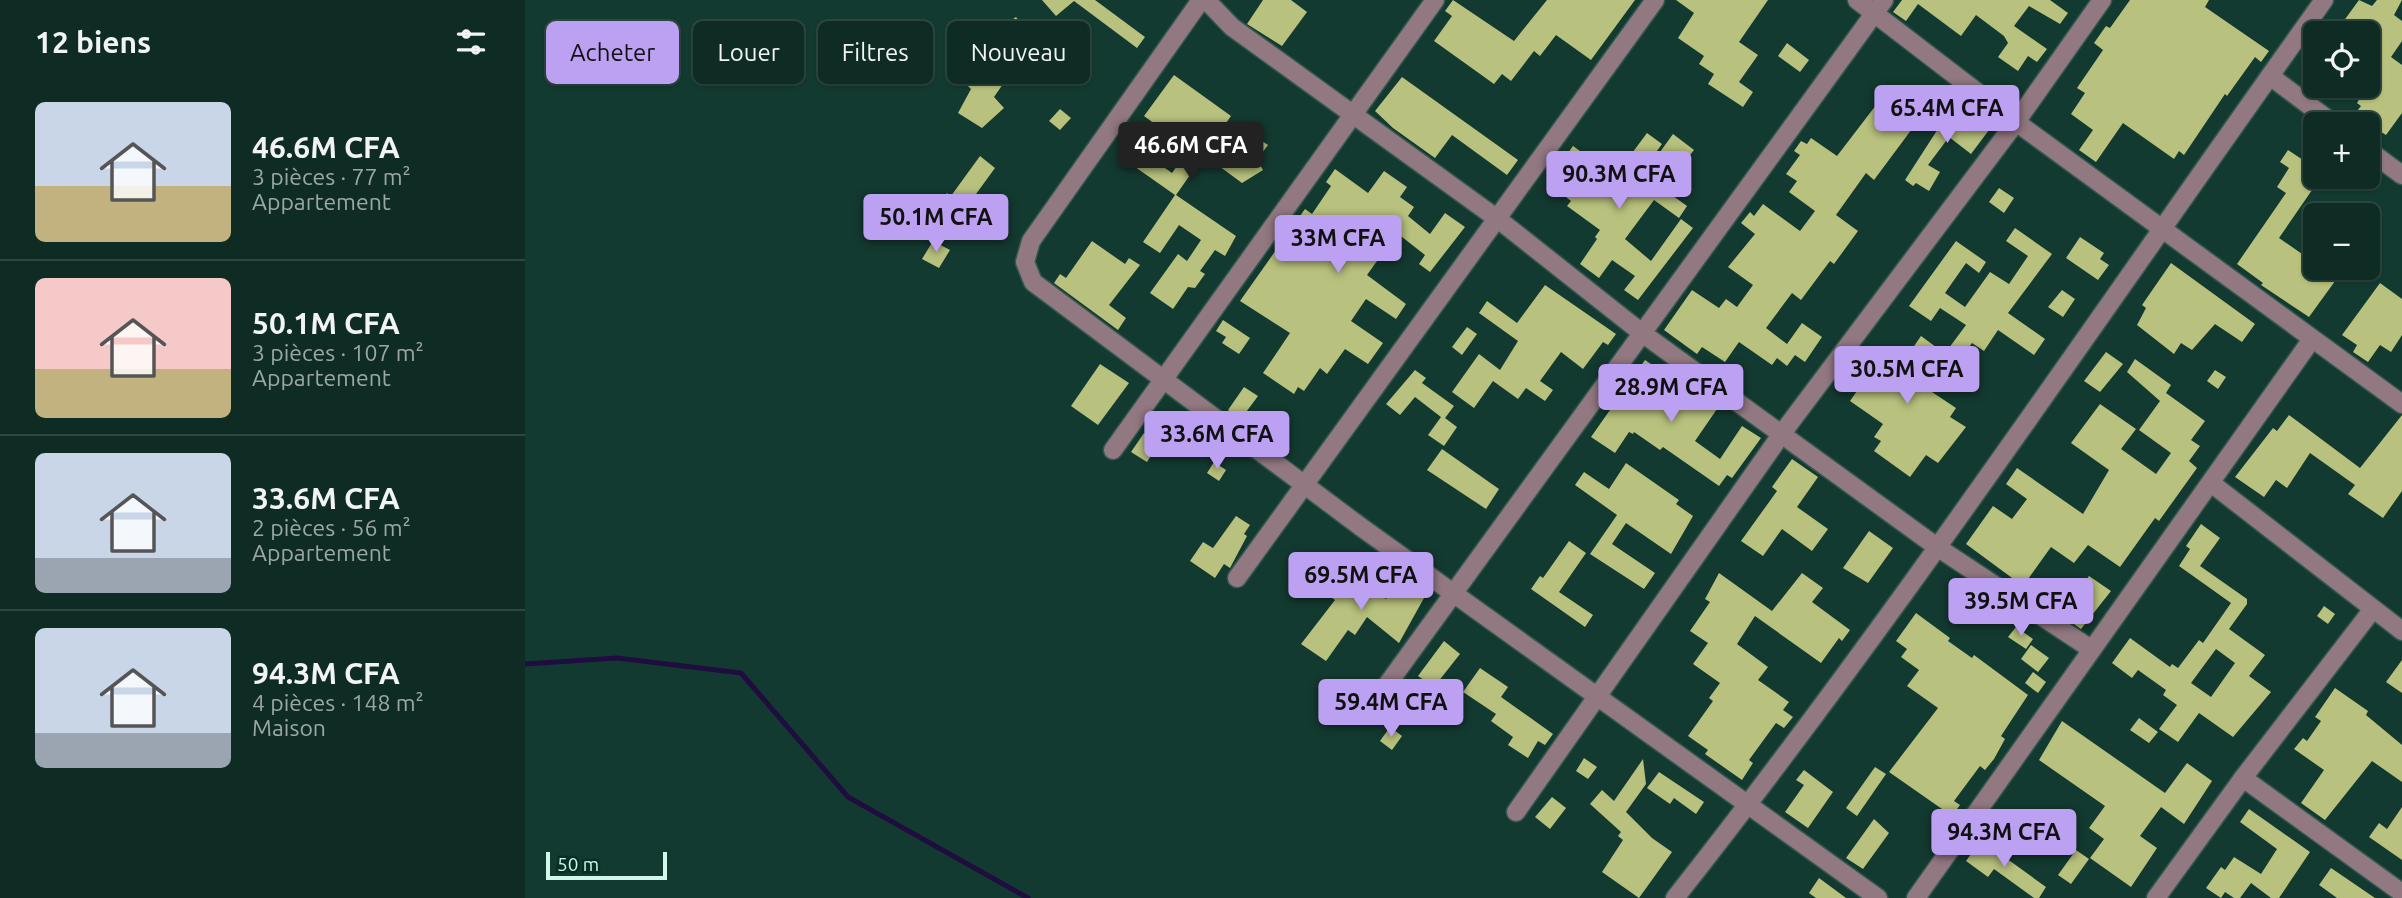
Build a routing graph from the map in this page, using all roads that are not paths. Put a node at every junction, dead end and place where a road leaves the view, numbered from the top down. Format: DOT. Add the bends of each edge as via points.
graph roads {
  1 [pos="1201,0"];
  2 [pos="1206,0"];
  3 [pos="1435,0"];
  4 [pos="1655,0"];
  5 [pos="1857,0"];
  6 [pos="2102,0"];
  7 [pos="2324,0"];
  8 [pos="1880,6"];
  9 [pos="2270,76"];
  10 [pos="2318,112"];
  11 [pos="1352,113"];
  12 [pos="2016,122"];
  13 [pos="2380,159"];
  14 [pos="2402,175"];
  15 [pos="1499,220"];
  16 [pos="2163,229"];
  17 [pos="1642,333"];
  18 [pos="2312,339"];
  19 [pos="1163,379"];
  20 [pos="2402,404"];
  21 [pos="1783,432"];
  22 [pos="1113,450"];
  23 [pos="2211,483"];
  24 [pos="1305,485"];
  25 [pos="1937,547"];
  26 [pos="1237,578"];
  27 [pos="1456,594"];
  28 [pos="2374,609"];
  29 [pos="2402,631"];
  30 [pos="2091,649"];
  31 [pos="1384,689"];
  32 [pos="1598,698"];
  33 [pos="2243,778"];
  34 [pos="1749,803"];
  35 [pos="1515,813"];
  36 [pos="2402,893"];
  37 [pos="1675,898"];
  38 [pos="1878,898"];
  39 [pos="1916,898"];
  40 [pos="2156,898"];
  1 -- 19 [label="street" via="1031,241 1025,262 1034,282"];
  2 -- 11 [label="street" via="1232,27"];
  3 -- 11 [label="street"];
  4 -- 15 [label="street"];
  5 -- 8 [label="street"];
  6 -- 12 [label="street"];
  7 -- 9 [label="street"];
  8 -- 12 [label="street"];
  8 -- 17 [label="street"];
  9 -- 10 [label="street"];
  9 -- 16 [label="street"];
  11 -- 15 [label="street"];
  11 -- 19 [label="street"];
  12 -- 16 [label="street"];
  12 -- 21 [label="street"];
  13 -- 14 [label="street"];
  15 -- 17 [label="street"];
  15 -- 24 [label="street"];
  16 -- 18 [label="street"];
  16 -- 25 [label="street"];
  17 -- 21 [label="street"];
  17 -- 27 [label="street"];
  18 -- 20 [label="street"];
  18 -- 23 [label="street"];
  19 -- 22 [label="street"];
  19 -- 24 [label="street"];
  21 -- 25 [label="street"];
  21 -- 32 [label="street"];
  23 -- 28 [label="street"];
  23 -- 30 [label="street"];
  24 -- 26 [label="street"];
  24 -- 27 [label="street"];
  25 -- 30 [label="street"];
  25 -- 34 [label="street"];
  27 -- 31 [label="street"];
  27 -- 32 [label="street"];
  28 -- 29 [label="street"];
  28 -- 33 [label="street"];
  30 -- 39 [label="street"];
  32 -- 34 [label="street"];
  32 -- 35 [label="street"];
  33 -- 36 [label="street"];
  33 -- 40 [label="street"];
  34 -- 37 [label="street"];
  34 -- 38 [label="street"];
}
